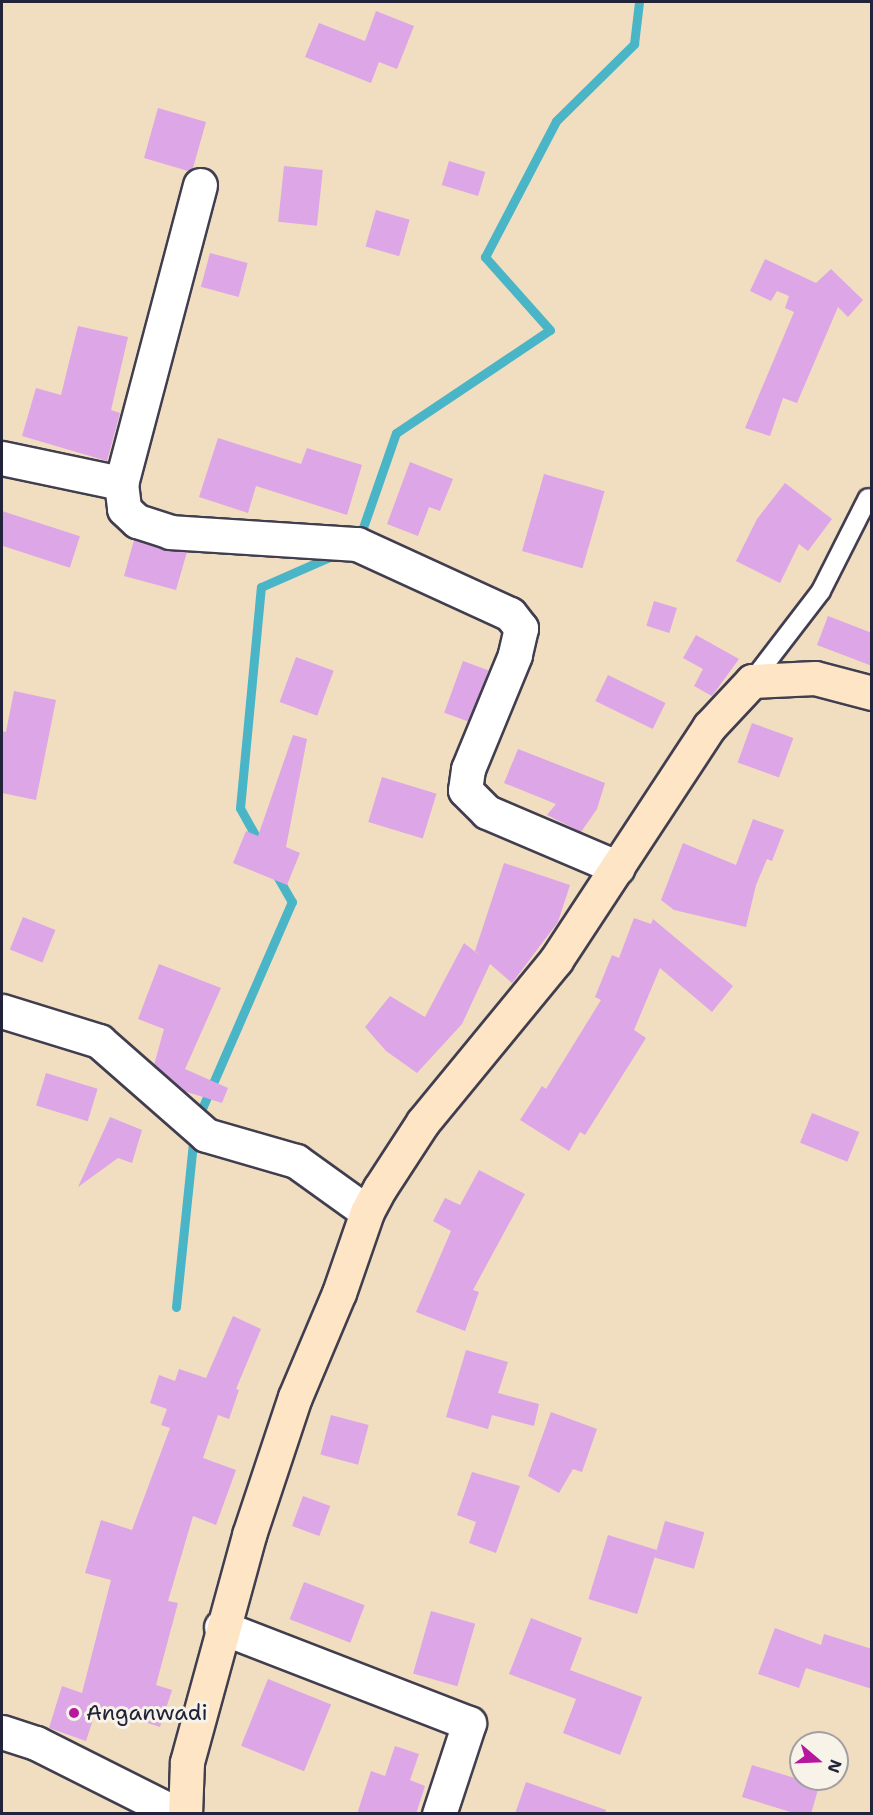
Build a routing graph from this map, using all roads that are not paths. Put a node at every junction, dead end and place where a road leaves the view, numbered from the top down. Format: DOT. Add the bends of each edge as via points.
graph roads {
  1 [pos="200,185"];
  2 [pos="2,458"];
  3 [pos="121,483"];
  4 [pos="868,498"];
  5 [pos="752,681"];
  6 [pos="872,693"];
  7 [pos="618,868"];
  8 [pos="2,1011"];
  9 [pos="367,1212"];
  10 [pos="221,1627"];
  11 [pos="2,1732"];
  12 [pos="177,1814"];
  13 [pos="184,1814"];
  14 [pos="439,1814"];
  1 -- 3 [label="street"];
  2 -- 3 [label="street"];
  3 -- 7 [label="street" via="124,509 137,521 170,532 357,544 510,614 521,628 515,655 468,769 465,790 487,812"];
  4 -- 5 [label="lane" via="821,591"];
  5 -- 6 [label="main road" via="814,678"];
  5 -- 7 [label="main road" via="710,727"];
  7 -- 9 [label="main road" via="556,960 423,1122"];
  8 -- 9 [label="street" via="99,1041 206,1135 296,1161"];
  9 -- 10 [label="main road" via="339,1293 294,1397"];
  10 -- 13 [label="main road" via="187,1762"];
  10 -- 14 [label="street" via="469,1724"];
  11 -- 12 [label="street" via="36,1743"];
}
